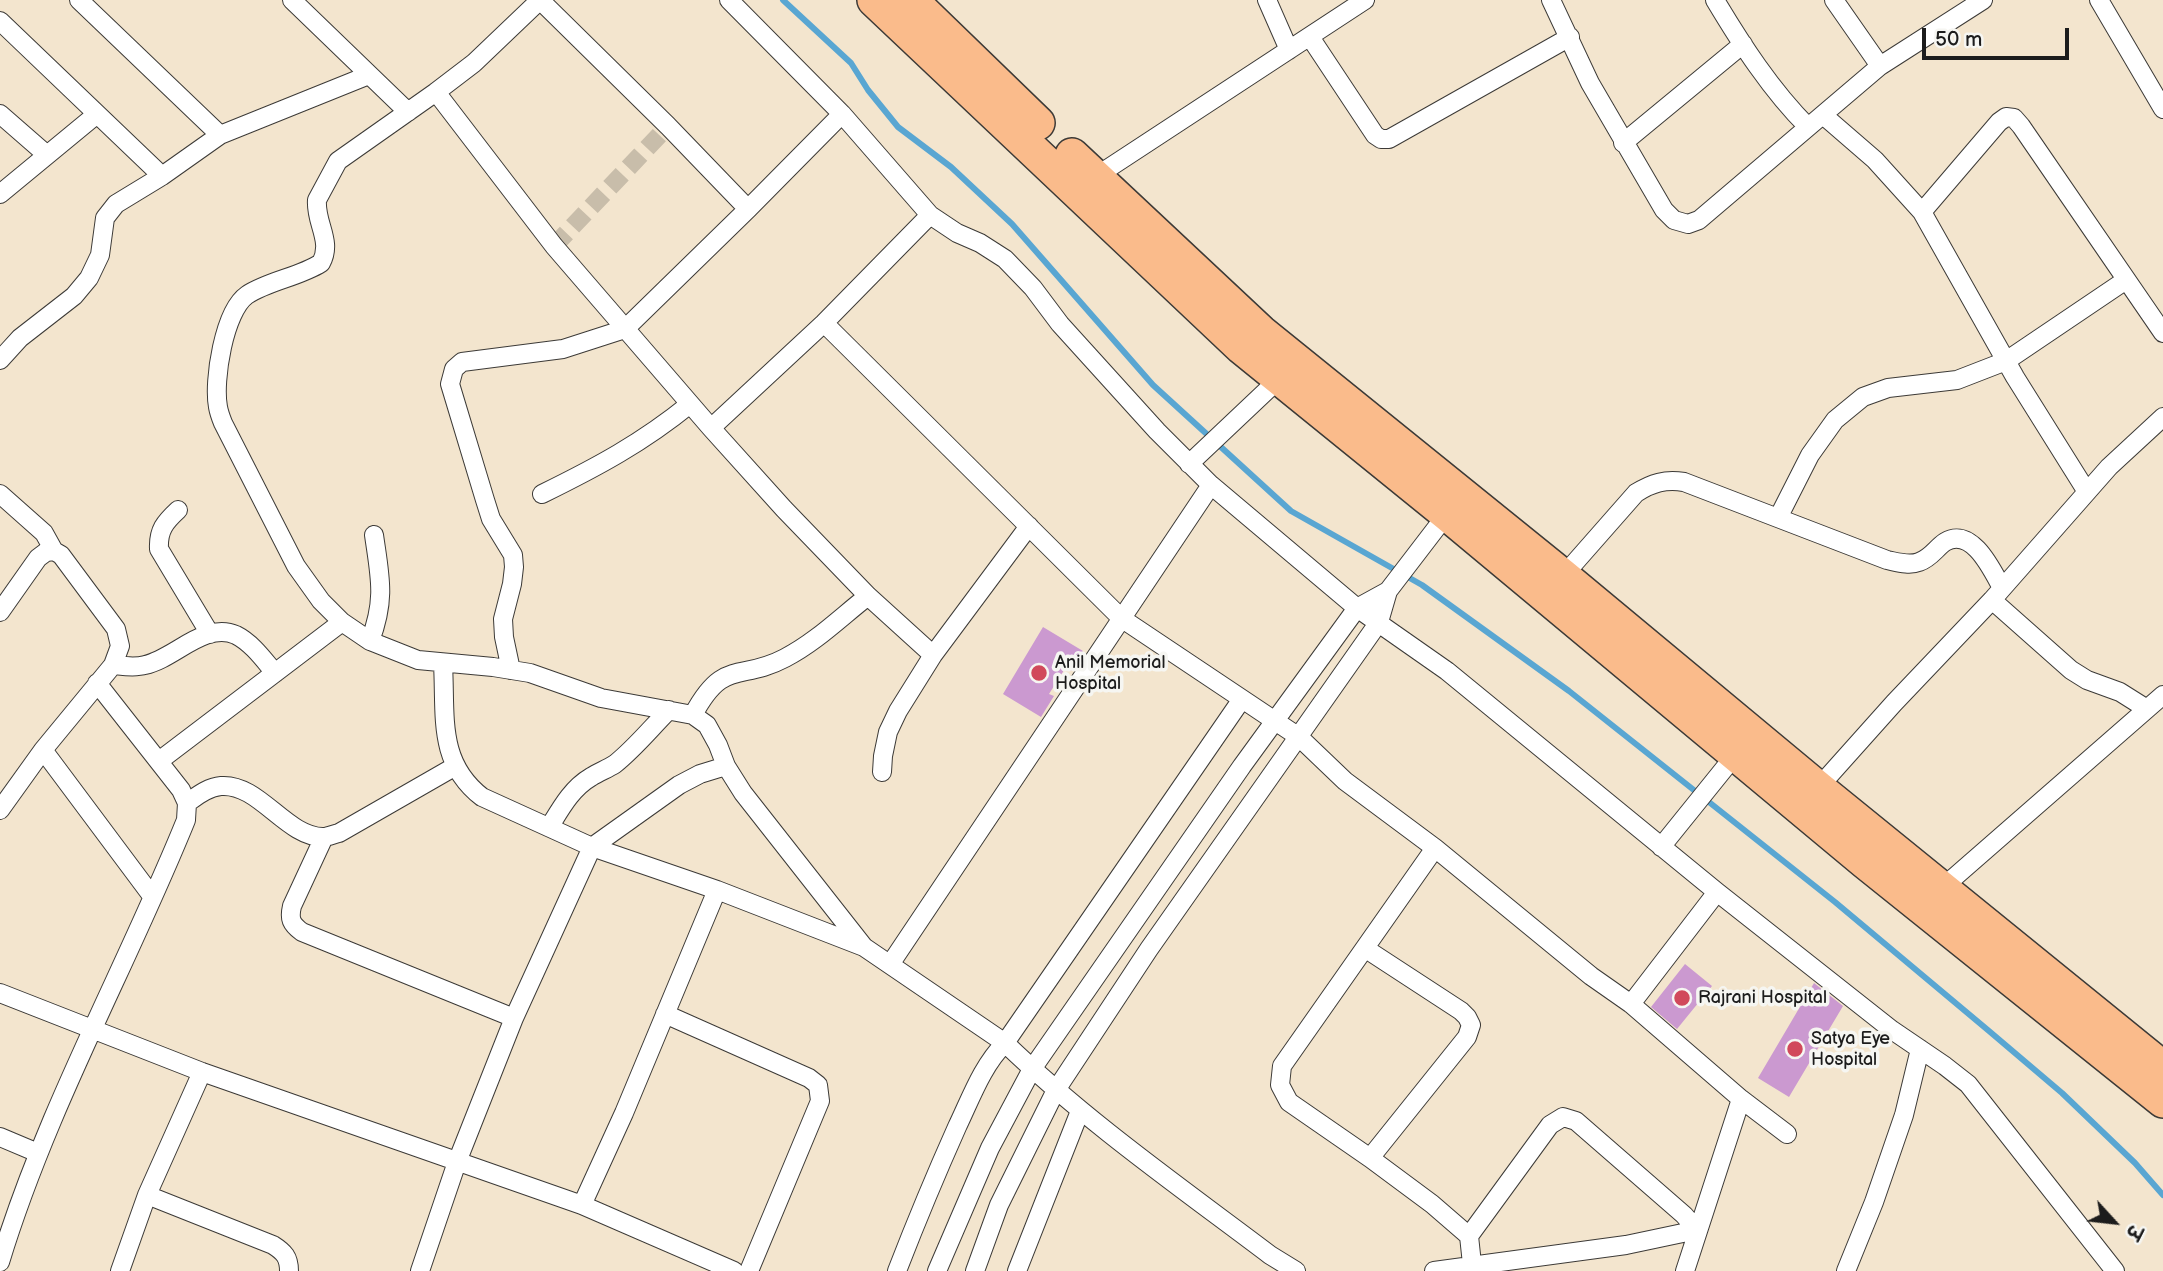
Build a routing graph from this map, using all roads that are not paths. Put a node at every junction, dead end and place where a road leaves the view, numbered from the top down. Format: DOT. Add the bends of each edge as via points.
graph roads {
  1 [pos="79,0"];
  2 [pos="292,0"];
  3 [pos="540,0"];
  4 [pos="729,0"];
  5 [pos="874,0"];
  6 [pos="911,0"];
  7 [pos="1267,0"];
  8 [pos="1365,0"];
  9 [pos="1551,0"];
  10 [pos="1715,0"];
  11 [pos="1834,0"];
  12 [pos="1983,0"];
  13 [pos="2099,0"];
  14 [pos="0,21"];
  15 [pos="1310,37"];
  16 [pos="1570,37"];
  17 [pos="1743,44"];
  18 [pos="1289,50"];
  19 [pos="1880,66"];
  20 [pos="369,75"];
  21 [pos="436,93"];
  22 [pos="2163,109"];
  23 [pos="408,113"];
  24 [pos="0,114"];
  25 [pos="97,114"];
  26 [pos="842,114"];
  27 [pos="1823,115"];
  28 [pos="1808,127"];
  29 [pos="220,135"];
  30 [pos="1623,144"];
  31 [pos="47,155"];
  32 [pos="162,176"];
  33 [pos="1095,177"];
  34 [pos="0,194"];
  35 [pos="748,209"];
  36 [pos="1922,212"];
  37 [pos="930,215"];
  38 [pos="2126,280"];
  39 [pos="824,323"];
  40 [pos="625,328"];
  41 [pos="2163,333"];
  42 [pos="0,360"];
  43 [pos="2006,361"];
  44 [pos="1280,378"];
  45 [pos="690,404"];
  46 [pos="2163,417"];
  47 [pos="711,428"];
  48 [pos="1189,464"];
  49 [pos="1211,485"];
  50 [pos="2087,492"];
  51 [pos="0,494"];
  52 [pos="542,494"];
  53 [pos="178,510"];
  54 [pos="1447,514"];
  55 [pos="1778,518"];
  56 [pos="1029,526"];
  57 [pos="374,535"];
  58 [pos="54,551"];
  59 [pos="1563,576"];
  60 [pos="7,587"];
  61 [pos="1388,591"];
  62 [pos="1997,594"];
  63 [pos="868,596"];
  64 [pos="1357,608"];
  65 [pos="0,612"];
  66 [pos="1121,618"];
  67 [pos="342,622"];
  68 [pos="1378,622"];
  69 [pos="210,634"];
  70 [pos="370,641"];
  71 [pos="933,655"];
  72 [pos="443,664"];
  73 [pos="113,665"];
  74 [pos="511,670"];
  75 [pos="275,673"];
  76 [pos="97,684"];
  77 [pos="2163,695"];
  78 [pos="1242,699"];
  79 [pos="2147,709"];
  80 [pos="668,710"];
  81 [pos="693,715"];
  82 [pos="1275,721"];
  83 [pos="1298,737"];
  84 [pos="43,750"];
  85 [pos="1736,754"];
  86 [pos="159,761"];
  87 [pos="726,766"];
  88 [pos="454,767"];
  89 [pos="882,772"];
  90 [pos="1818,788"];
  91 [pos="187,803"];
  92 [pos="0,810"];
  93 [pos="550,826"];
  94 [pos="324,837"];
  95 [pos="592,847"];
  96 [pos="1434,848"];
  97 [pos="1661,848"];
  98 [pos="1942,888"];
  99 [pos="717,890"];
  100 [pos="1717,892"];
  101 [pos="152,896"];
  102 [pos="864,947"];
  103 [pos="1366,949"];
  104 [pos="891,963"];
  105 [pos="0,993"];
  106 [pos="1631,1004"];
  107 [pos="665,1014"];
  108 [pos="514,1018"];
  109 [pos="91,1029"];
  110 [pos="1005,1043"];
  111 [pos="1920,1049"];
  112 [pos="2163,1068"];
  113 [pos="1032,1069"];
  114 [pos="202,1072"];
  115 [pos="1056,1090"];
  116 [pos="1741,1099"];
  117 [pos="2163,1101"];
  118 [pos="1080,1111"];
  119 [pos="1787,1134"];
  120 [pos="0,1137"];
  121 [pos="38,1153"];
  122 [pos="1370,1158"];
  123 [pos="457,1162"];
  124 [pos="147,1195"];
  125 [pos="582,1205"];
  126 [pos="1697,1230"];
  127 [pos="1469,1236"];
  128 [pos="0,1262"];
  129 [pos="1461,1268"];
  130 [pos="120,1271"];
  131 [pos="289,1271"];
  132 [pos="420,1271"];
  133 [pos="734,1271"];
  134 [pos="749,1271"];
  135 [pos="897,1271"];
  136 [pos="937,1271"];
  137 [pos="975,1271"];
  138 [pos="1017,1271"];
  139 [pos="1296,1271"];
  140 [pos="1434,1271"];
  141 [pos="1685,1271"];
  142 [pos="1846,1271"];
  143 [pos="2115,1271"];
  1 -- 29 [label="street"];
  2 -- 20 [label="street"];
  3 -- 21 [label="street"];
  3 -- 35 [label="street"];
  4 -- 26 [label="street"];
  5 -- 44 [label="highway" via="1180,291"];
  6 -- 33 [label="highway"];
  7 -- 18 [label="street"];
  8 -- 15 [label="street"];
  9 -- 16 [label="street"];
  10 -- 17 [label="street"];
  11 -- 19 [label="street"];
  12 -- 19 [label="street"];
  13 -- 22 [label="street"];
  14 -- 25 [label="street"];
  15 -- 16 [label="street" via="1381,139 1389,139"];
  15 -- 18 [label="street"];
  16 -- 30 [label="street"];
  17 -- 28 [label="street"];
  17 -- 30 [label="street"];
  18 -- 33 [label="street"];
  19 -- 27 [label="street"];
  20 -- 23 [label="street"];
  20 -- 29 [label="street"];
  21 -- 23 [label="street"];
  21 -- 40 [label="street" via="554,246"];
  23 -- 67 [label="street" via="332,169 316,208 326,255 313,268 247,295 237,305 227,330 217,385 223,423 296,566"];
  24 -- 31 [label="street"];
  25 -- 31 [label="street"];
  25 -- 32 [label="street"];
  26 -- 35 [label="street"];
  26 -- 37 [label="street"];
  27 -- 28 [label="street"];
  27 -- 36 [label="street" via="1875,160"];
  28 -- 30 [label="street" via="1699,220 1688,224 1674,220 1664,210"];
  29 -- 32 [label="street"];
  31 -- 34 [label="street"];
  32 -- 42 [label="street" via="116,204 106,218 100,255 89,278"];
  33 -- 59 [label="highway" via="1261,332"];
  35 -- 40 [label="street"];
  36 -- 38 [label="street" via="1999,122 2014,118"];
  36 -- 43 [label="street"];
  37 -- 39 [label="street"];
  37 -- 48 [label="street" via="1005,259"];
  38 -- 41 [label="street"];
  38 -- 43 [label="street"];
  39 -- 47 [label="street"];
  39 -- 56 [label="street"];
  40 -- 45 [label="street"];
  40 -- 74 [label="street" via="563,349 462,362 451,376 491,519 513,555 512,584 503,618"];
  43 -- 50 [label="street"];
  43 -- 55 [label="street" via="1957,380 1888,388 1863,397 1835,420 1810,455"];
  44 -- 48 [label="street"];
  44 -- 54 [label="highway"];
  45 -- 47 [label="street"];
  45 -- 52 [label="street" via="633,447"];
  46 -- 50 [label="street"];
  47 -- 63 [label="street"];
  48 -- 49 [label="street"];
  49 -- 64 [label="street"];
  49 -- 66 [label="street"];
  50 -- 62 [label="street"];
  51 -- 58 [label="street" via="44,533"];
  53 -- 69 [label="street" via="158,534 159,549"];
  54 -- 61 [label="street"];
  54 -- 85 [label="highway"];
  55 -- 59 [label="street" via="1684,482 1651,483 1636,493"];
  55 -- 62 [label="street" via="1903,563 1919,563 1945,542 1959,538 1982,555"];
  56 -- 66 [label="street"];
  56 -- 71 [label="street"];
  57 -- 70 [label="street" via="382,587 381,608"];
  58 -- 60 [label="street" via="38,558"];
  58 -- 73 [label="street" via="116,629 120,646"];
  59 -- 90 [label="highway"];
  60 -- 65 [label="street"];
  61 -- 64 [label="street"];
  61 -- 68 [label="street"];
  62 -- 79 [label="street" via="2071,670"];
  62 -- 90 [label="street"];
  63 -- 71 [label="street"];
  63 -- 81 [label="street" via="783,659 734,671 716,681"];
  64 -- 68 [label="street"];
  64 -- 82 [label="street"];
  66 -- 78 [label="street"];
  66 -- 104 [label="street"];
  67 -- 70 [label="street"];
  67 -- 75 [label="street"];
  68 -- 83 [label="street"];
  68 -- 97 [label="street" via="1447,671"];
  69 -- 73 [label="street" via="147,665"];
  69 -- 75 [label="street" via="237,636"];
  70 -- 72 [label="street" via="418,660"];
  71 -- 89 [label="street" via="888,732"];
  72 -- 74 [label="street"];
  72 -- 88 [label="street" via="447,743"];
  73 -- 76 [label="street"];
  74 -- 80 [label="street" via="601,698"];
  75 -- 86 [label="street"];
  76 -- 84 [label="street"];
  76 -- 86 [label="street"];
  77 -- 79 [label="street"];
  78 -- 82 [label="street"];
  78 -- 110 [label="street"];
  79 -- 98 [label="street"];
  80 -- 81 [label="street"];
  80 -- 93 [label="street" via="612,766 580,785"];
  81 -- 87 [label="street" via="719,745"];
  82 -- 83 [label="street"];
  82 -- 113 [label="street"];
  83 -- 96 [label="street" via="1345,782"];
  83 -- 115 [label="street"];
  84 -- 92 [label="street"];
  84 -- 101 [label="street"];
  85 -- 97 [label="street"];
  85 -- 117 [label="highway"];
  86 -- 91 [label="street"];
  87 -- 95 [label="street" via="679,785"];
  87 -- 102 [label="street"];
  88 -- 93 [label="street" via="482,797"];
  88 -- 94 [label="street"];
  90 -- 98 [label="highway"];
  91 -- 94 [label="street" via="207,789 238,788 297,828"];
  91 -- 101 [label="street" via="186,820"];
  93 -- 95 [label="street"];
  94 -- 108 [label="street" via="292,906 293,926"];
  95 -- 99 [label="street"];
  95 -- 108 [label="street"];
  96 -- 103 [label="street"];
  96 -- 106 [label="street"];
  97 -- 100 [label="street"];
  98 -- 112 [label="highway"];
  99 -- 102 [label="street"];
  99 -- 107 [label="street"];
  100 -- 106 [label="street"];
  100 -- 111 [label="street"];
  101 -- 109 [label="street"];
  102 -- 104 [label="street"];
  103 -- 122 [label="street" via="1282,1066 1280,1085 1289,1102"];
  103 -- 122 [label="street" via="1461,1012 1471,1025 1467,1037"];
  104 -- 110 [label="street"];
  105 -- 109 [label="street"];
  106 -- 116 [label="street"];
  107 -- 125 [label="street"];
  107 -- 134 [label="street" via="818,1085 820,1101"];
  108 -- 123 [label="street"];
  109 -- 114 [label="street"];
  109 -- 121 [label="street"];
  110 -- 113 [label="street"];
  110 -- 135 [label="street" via="970,1099"];
  111 -- 142 [label="street" via="1904,1115"];
  111 -- 143 [label="street" via="1968,1084"];
  113 -- 115 [label="street"];
  113 -- 136 [label="street" via="990,1148"];
  114 -- 123 [label="street"];
  114 -- 124 [label="street"];
  115 -- 118 [label="street"];
  115 -- 137 [label="street" via="999,1205"];
  116 -- 119 [label="street"];
  116 -- 126 [label="street"];
  118 -- 138 [label="street"];
  118 -- 139 [label="street"];
  120 -- 121 [label="street"];
  121 -- 128 [label="street"];
  122 -- 127 [label="street"];
  123 -- 125 [label="street"];
  123 -- 132 [label="street"];
  124 -- 130 [label="street"];
  124 -- 131 [label="street" via="273,1245 283,1251"];
  125 -- 133 [label="street"];
  126 -- 127 [label="street" via="1576,1121 1563,1117 1550,1125"];
  126 -- 129 [label="street" via="1626,1245"];
  126 -- 141 [label="street"];
  127 -- 129 [label="street"];
  129 -- 140 [label="street"];
}
